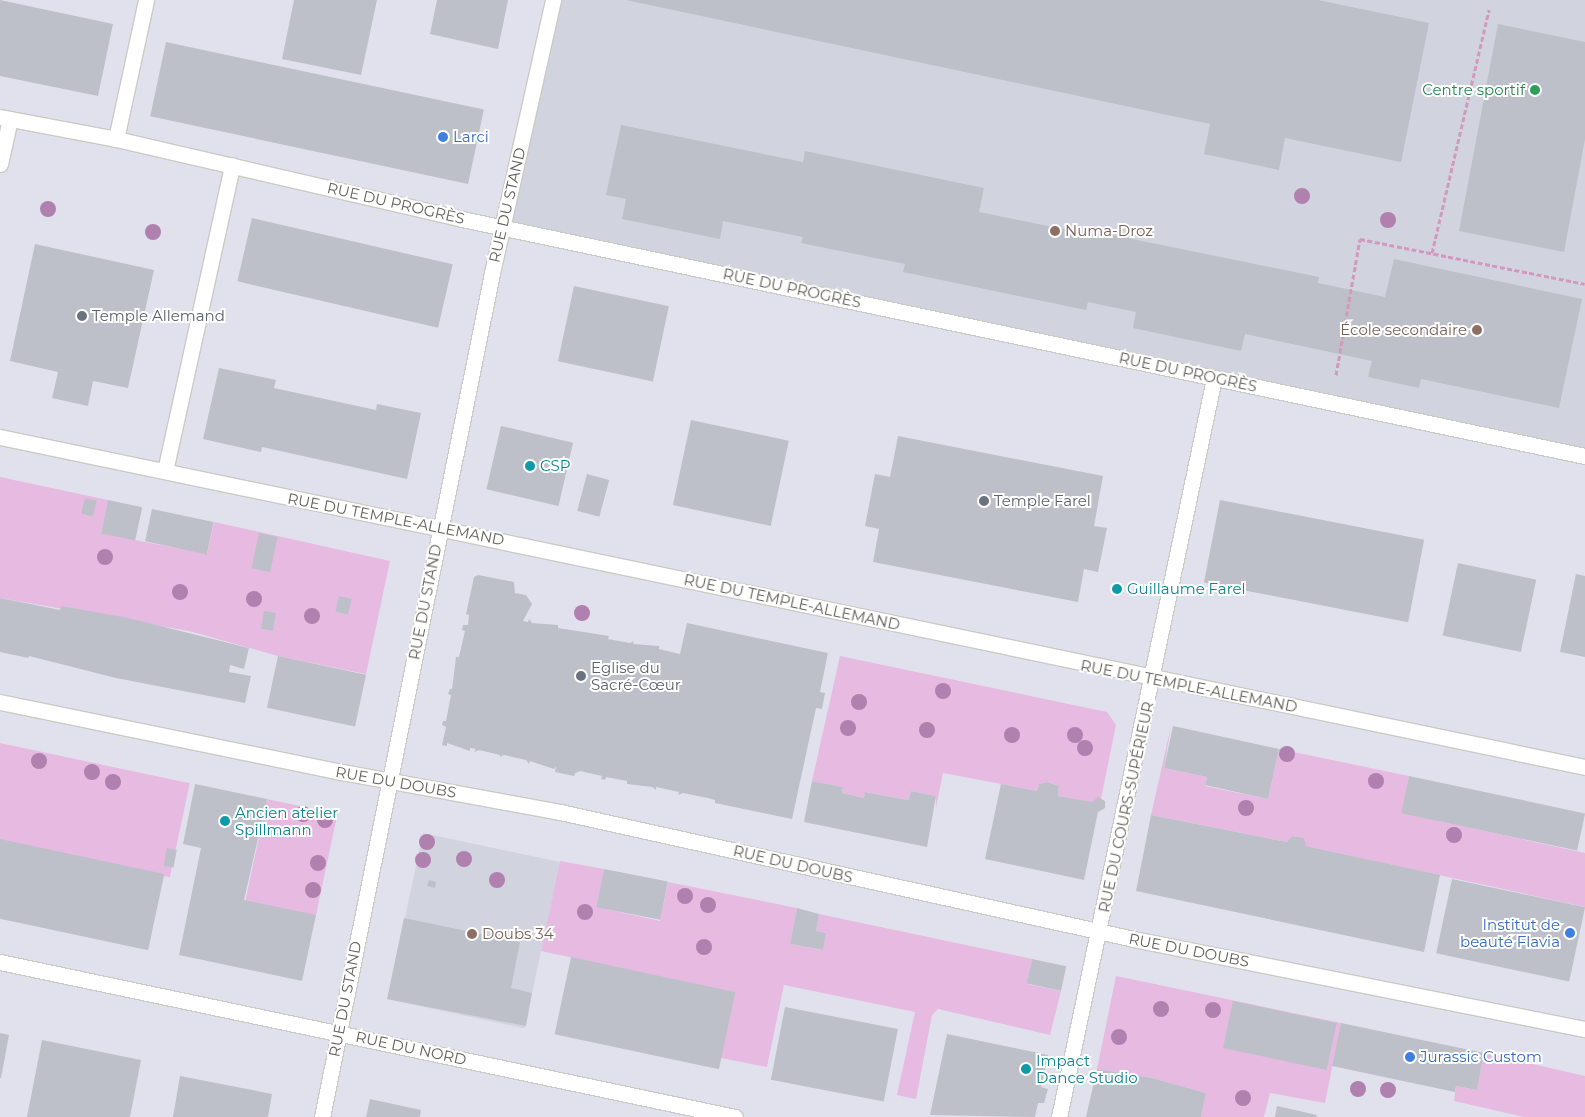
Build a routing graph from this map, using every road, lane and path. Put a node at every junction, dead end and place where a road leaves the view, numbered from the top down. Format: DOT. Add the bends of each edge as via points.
graph roads {
  1 [pos="146,0"];
  2 [pos="553,0"];
  3 [pos="1489,10"];
  4 [pos="5,118"];
  5 [pos="116,139"];
  6 [pos="0,164"];
  7 [pos="232,165"];
  8 [pos="503,226"];
  9 [pos="1432,253"];
  10 [pos="1585,284"];
  11 [pos="1214,378"];
  12 [pos="1331,403"];
  13 [pos="0,437"];
  14 [pos="1585,456"];
  15 [pos="165,471"];
  16 [pos="440,527"];
  17 [pos="1153,679"];
  18 [pos="0,702"];
  19 [pos="1585,768"];
  20 [pos="390,781"];
  21 [pos="1099,932"];
  22 [pos="0,962"];
  23 [pos="1585,1029"];
  24 [pos="337,1033"];
  25 [pos="322,1117"];
  26 [pos="735,1117"];
  27 [pos="1059,1117"];
  1 -- 5 [label="street"];
  2 -- 8 [label="street, RUE DU STAND"];
  3 -- 9 [label="path"];
  4 -- 5 [label="street, RUE DU PROGRÈS"];
  4 -- 6 [label="street"];
  5 -- 7 [label="street, RUE DU PROGRÈS"];
  7 -- 8 [label="street, RUE DU PROGRÈS"];
  7 -- 15 [label="street"];
  8 -- 11 [label="street, RUE DU PROGRÈS"];
  8 -- 16 [label="street, RUE DU STAND"];
  9 -- 10 [label="path"];
  9 -- 12 [label="path" via="1360,239"];
  11 -- 12 [label="street, RUE DU PROGRÈS"];
  11 -- 17 [label="street, RUE DU COURS-SUPÉRIEUR"];
  12 -- 14 [label="street, RUE DU PROGRÈS"];
  13 -- 15 [label="street, RUE DU TEMPLE-ALLEMAND"];
  15 -- 16 [label="street, RUE DU TEMPLE-ALLEMAND"];
  16 -- 17 [label="street, RUE DU TEMPLE-ALLEMAND"];
  16 -- 20 [label="street, RUE DU STAND"];
  17 -- 19 [label="street, RUE DU TEMPLE-ALLEMAND"];
  17 -- 21 [label="street, RUE DU COURS-SUPÉRIEUR"];
  18 -- 20 [label="street, RUE DU DOUBS"];
  20 -- 21 [label="street, RUE DU DOUBS" via="560,812"];
  20 -- 24 [label="street, RUE DU STAND"];
  21 -- 23 [label="street, RUE DU DOUBS"];
  21 -- 27 [label="street, RUE DU COURS-SUPÉRIEUR"];
  22 -- 24 [label="street, RUE DU NORD"];
  24 -- 25 [label="street, RUE DU STAND"];
  24 -- 26 [label="street, RUE DU NORD"];
}
